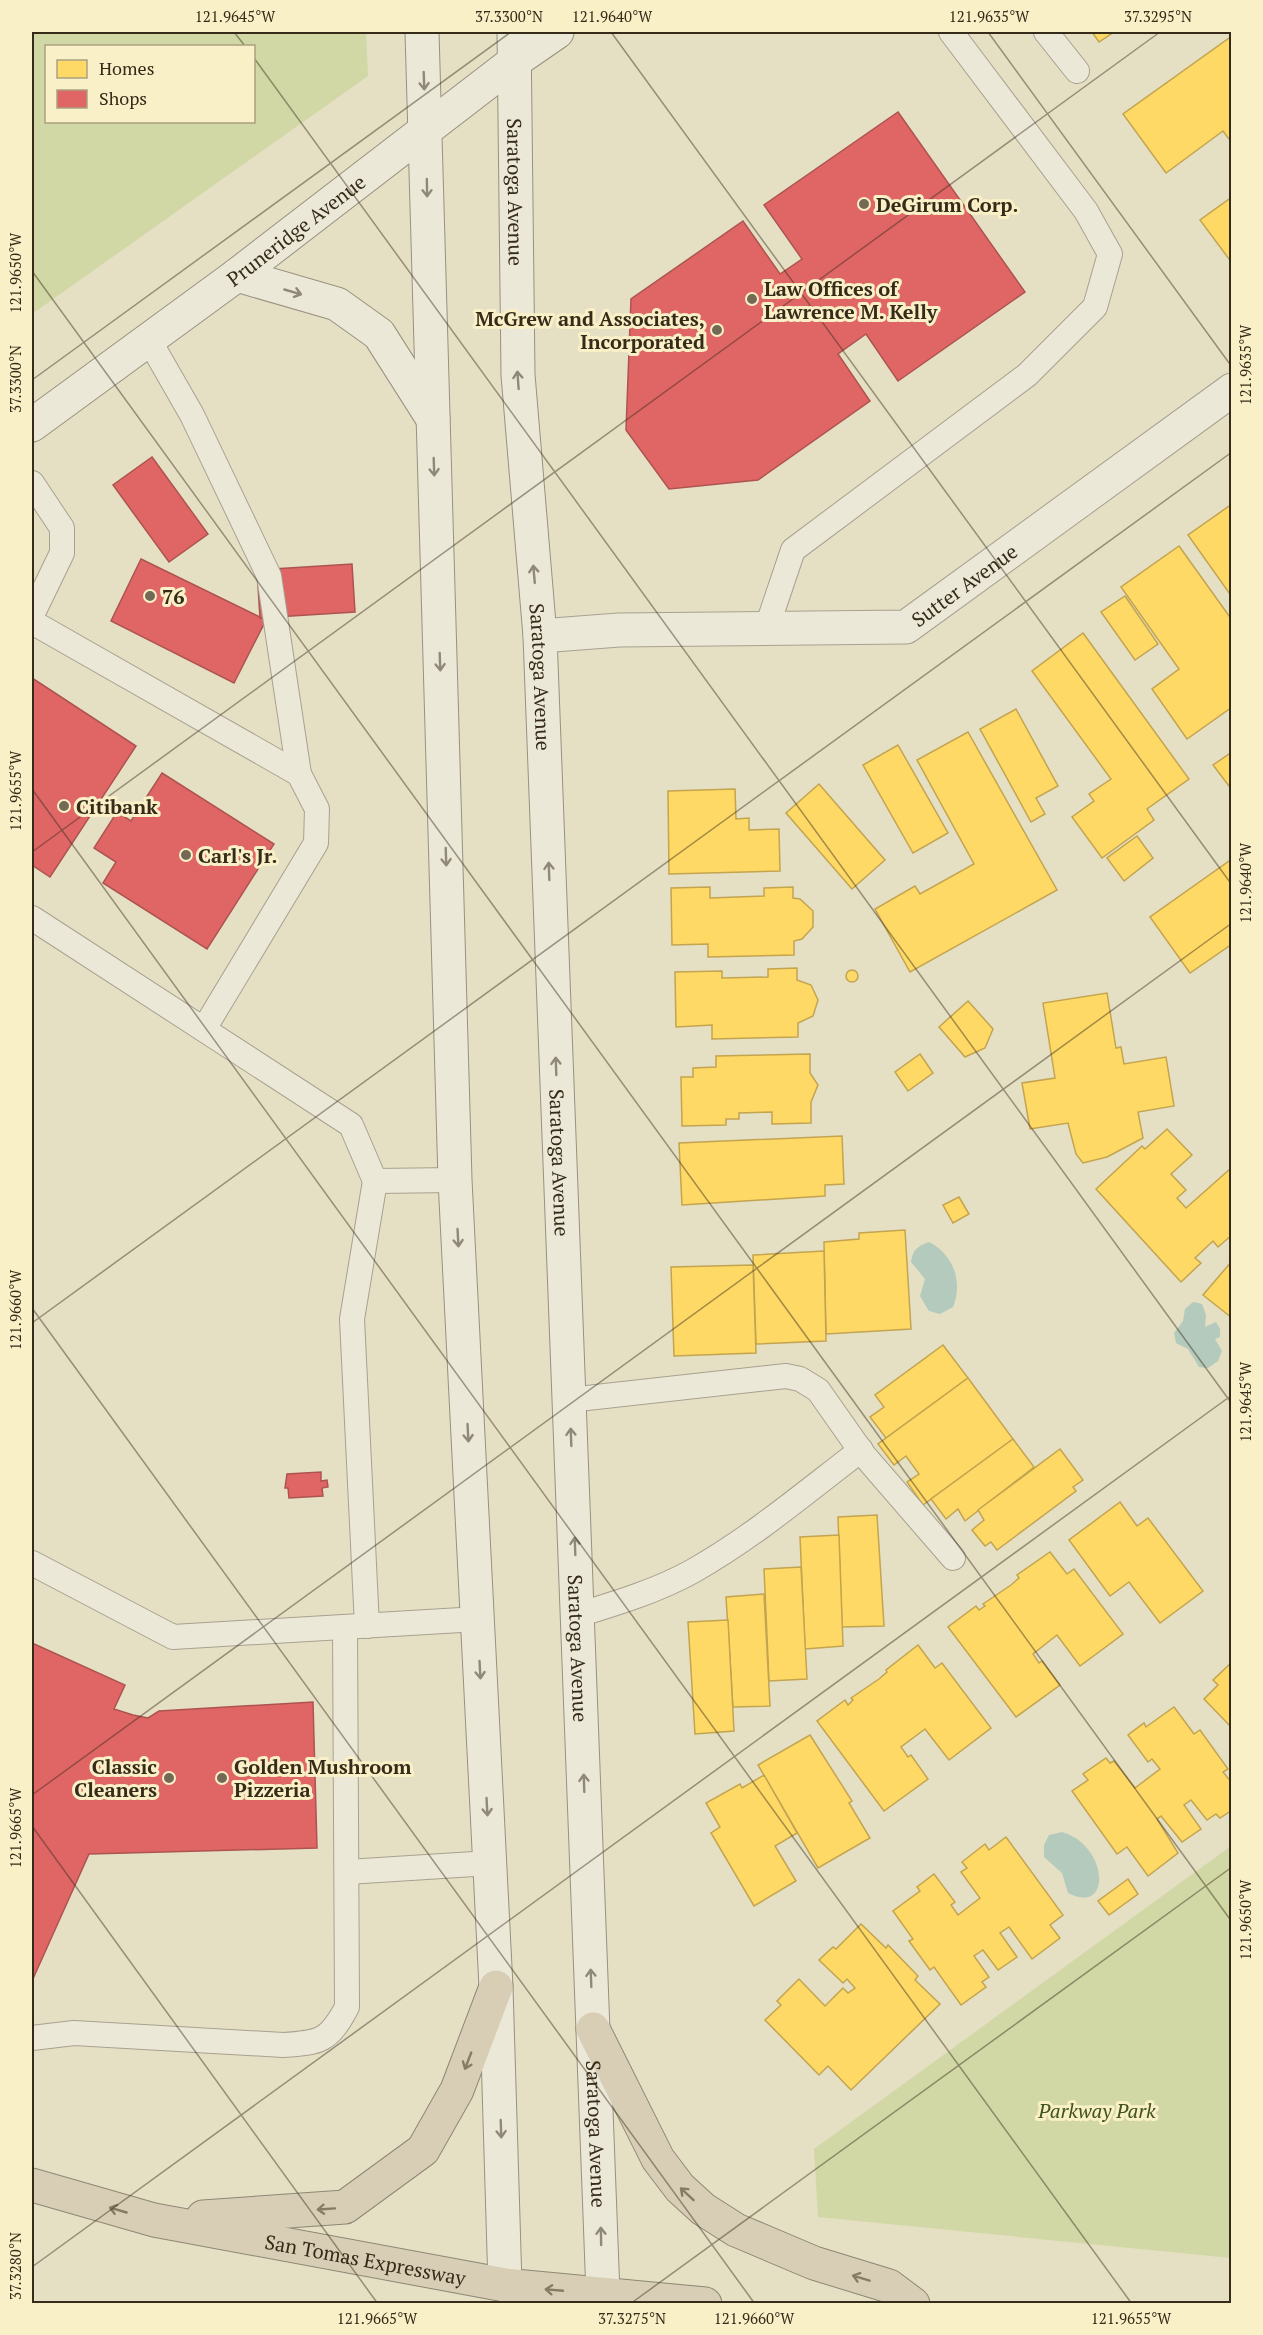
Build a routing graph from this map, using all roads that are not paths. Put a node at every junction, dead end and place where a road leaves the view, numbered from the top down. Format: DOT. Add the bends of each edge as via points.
graph roads {
  1 [pos="422,32"];
  2 [pos="557,32"];
  3 [pos="951,32"];
  4 [pos="1046,32"];
  5 [pos="514,46"];
  6 [pos="1077,71"];
  7 [pos="425,130"];
  8 [pos="237,275"];
  9 [pos="149,340"];
  10 [pos="1232,390"];
  11 [pos="433,419"];
  12 [pos="32,425"];
  13 [pos="32,483"];
  14 [pos="32,615"];
  15 [pos="32,622"];
  16 [pos="768,627"];
  17 [pos="540,636"];
  18 [pos="299,774"];
  19 [pos="32,918"];
  20 [pos="204,1029"];
  21 [pos="455,1180"];
  22 [pos="375,1181"];
  23 [pos="569,1400"];
  24 [pos="861,1450"];
  25 [pos="953,1558"];
  26 [pos="32,1563"];
  27 [pos="578,1615"];
  28 [pos="478,1619"];
  29 [pos="356,1626"];
  30 [pos="490,1863"];
  31 [pos="346,1872"];
  32 [pos="496,1987"];
  33 [pos="593,2029"];
  34 [pos="32,2038"];
  35 [pos="32,2185"];
  36 [pos="154,2220"];
  37 [pos="505,2285"];
  38 [pos="603,2294"];
  39 [pos="705,2304"];
  40 [pos="913,2304"];
  1 -- 7 [label="main road, one-way"];
  2 -- 5 [label="main road, Pruneridge Avenue"];
  3 -- 16 [label="lane" via="1086,211 1110,254 1095,308 1027,375 793,550"];
  4 -- 6 [label="lane"];
  5 -- 7 [label="main road, Pruneridge Avenue"];
  17 -- 5 [label="main road, Saratoga Avenue, one-way" via="518,375"];
  7 -- 8 [label="main road, Pruneridge Avenue"];
  7 -- 11 [label="main road, one-way"];
  8 -- 9 [label="main road, Pruneridge Avenue"];
  8 -- 11 [label="main road, one-way" via="337,304 379,334"];
  9 -- 12 [label="main road, Pruneridge Avenue"];
  9 -- 18 [label="lane" via="192,415 269,576"];
  10 -- 16 [label="main road, Sutter Avenue" via="906,627"];
  11 -- 21 [label="main road, one-way"];
  13 -- 14 [label="lane" via="62,528 62,553"];
  15 -- 18 [label="lane"];
  16 -- 17 [label="main road, Sutter Avenue" via="609,630"];
  23 -- 17 [label="main road, Saratoga Avenue, one-way"];
  18 -- 20 [label="lane" via="317,809 316,843"];
  19 -- 20 [label="lane"];
  20 -- 22 [label="lane" via="351,1125"];
  21 -- 22 [label="lane"];
  21 -- 28 [label="main road, one-way"];
  22 -- 29 [label="lane" via="352,1319"];
  23 -- 24 [label="lane" via="786,1376 818,1390"];
  27 -- 23 [label="main road, Saratoga Avenue, one-way"];
  24 -- 25 [label="lane"];
  24 -- 27 [label="lane" via="740,1542 692,1572 643,1594"];
  26 -- 29 [label="lane" via="173,1637"];
  33 -- 27 [label="main road, Saratoga Avenue, one-way"];
  28 -- 29 [label="lane"];
  28 -- 30 [label="main road, one-way"];
  29 -- 31 [label="lane"];
  30 -- 31 [label="lane"];
  30 -- 32 [label="main road"];
  31 -- 34 [label="lane" via="346,2007 337,2026 315,2044 74,2033"];
  32 -- 36 [label="highway, one-way" via="457,2090 423,2150 345,2207"];
  32 -- 37 [label="main road, one-way"];
  38 -- 33 [label="main road, Saratoga Avenue, one-way"];
  40 -- 33 [label="highway, one-way" via="889,2286 814,2263 736,2230 703,2209 680,2188 658,2159"];
  36 -- 35 [label="highway, San Tomas Expressway, one-way"];
  36 -- 37 [label="highway, San Tomas Expressway"];
  38 -- 37 [label="highway, San Tomas Expressway, one-way"];
  38 -- 39 [label="highway, San Tomas Expressway"];
}
